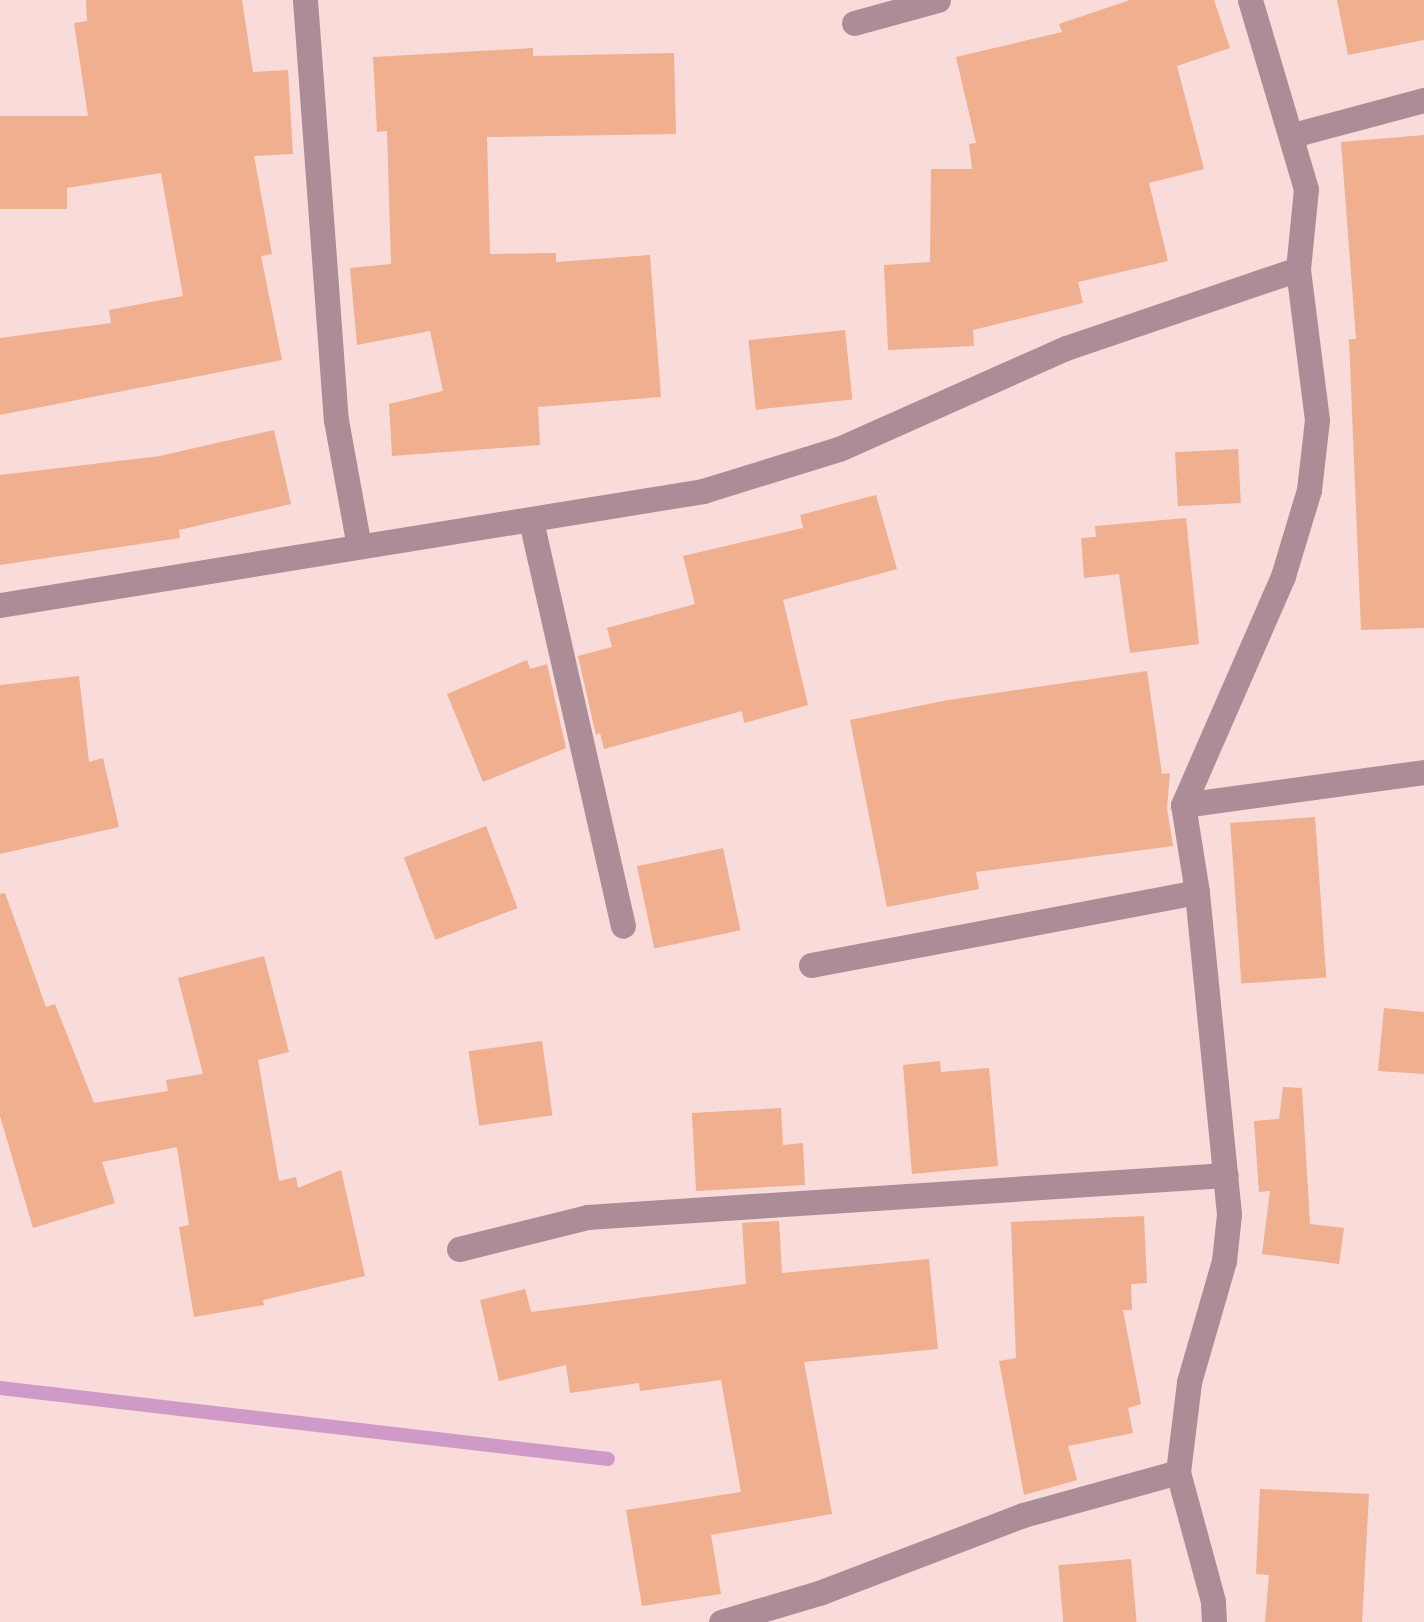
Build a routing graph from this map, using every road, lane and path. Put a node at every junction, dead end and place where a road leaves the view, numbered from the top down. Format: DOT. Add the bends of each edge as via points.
graph roads {
  1 [pos="305,0"];
  2 [pos="938,0"];
  3 [pos="1250,0"];
  4 [pos="854,23"];
  5 [pos="1424,100"];
  6 [pos="1293,135"];
  7 [pos="1298,269"];
  8 [pos="531,521"];
  9 [pos="359,546"];
  10 [pos="0,605"];
  11 [pos="1424,772"];
  12 [pos="1183,805"];
  13 [pos="1197,892"];
  14 [pos="623,926"];
  15 [pos="811,966"];
  16 [pos="1226,1175"];
  17 [pos="459,1249"];
  18 [pos="1178,1472"];
  19 [pos="721,1622"];
  20 [pos="1214,1622"];
  1 -- 9 [label="street" via="336,420"];
  2 -- 4 [label="street"];
  3 -- 6 [label="street"];
  5 -- 6 [label="street"];
  6 -- 7 [label="street" via="1306,188"];
  7 -- 8 [label="street" via="1066,348 839,449 702,490"];
  7 -- 12 [label="street" via="1317,420 1309,490 1283,576"];
  8 -- 9 [label="street"];
  8 -- 14 [label="street"];
  9 -- 10 [label="street"];
  11 -- 12 [label="street"];
  12 -- 13 [label="street"];
  13 -- 15 [label="street"];
  13 -- 16 [label="street"];
  16 -- 17 [label="street" via="587,1218"];
  16 -- 18 [label="street" via="1224,1261 1189,1382"];
  18 -- 19 [label="street" via="1023,1516 819,1593"];
  18 -- 20 [label="street"];
}
